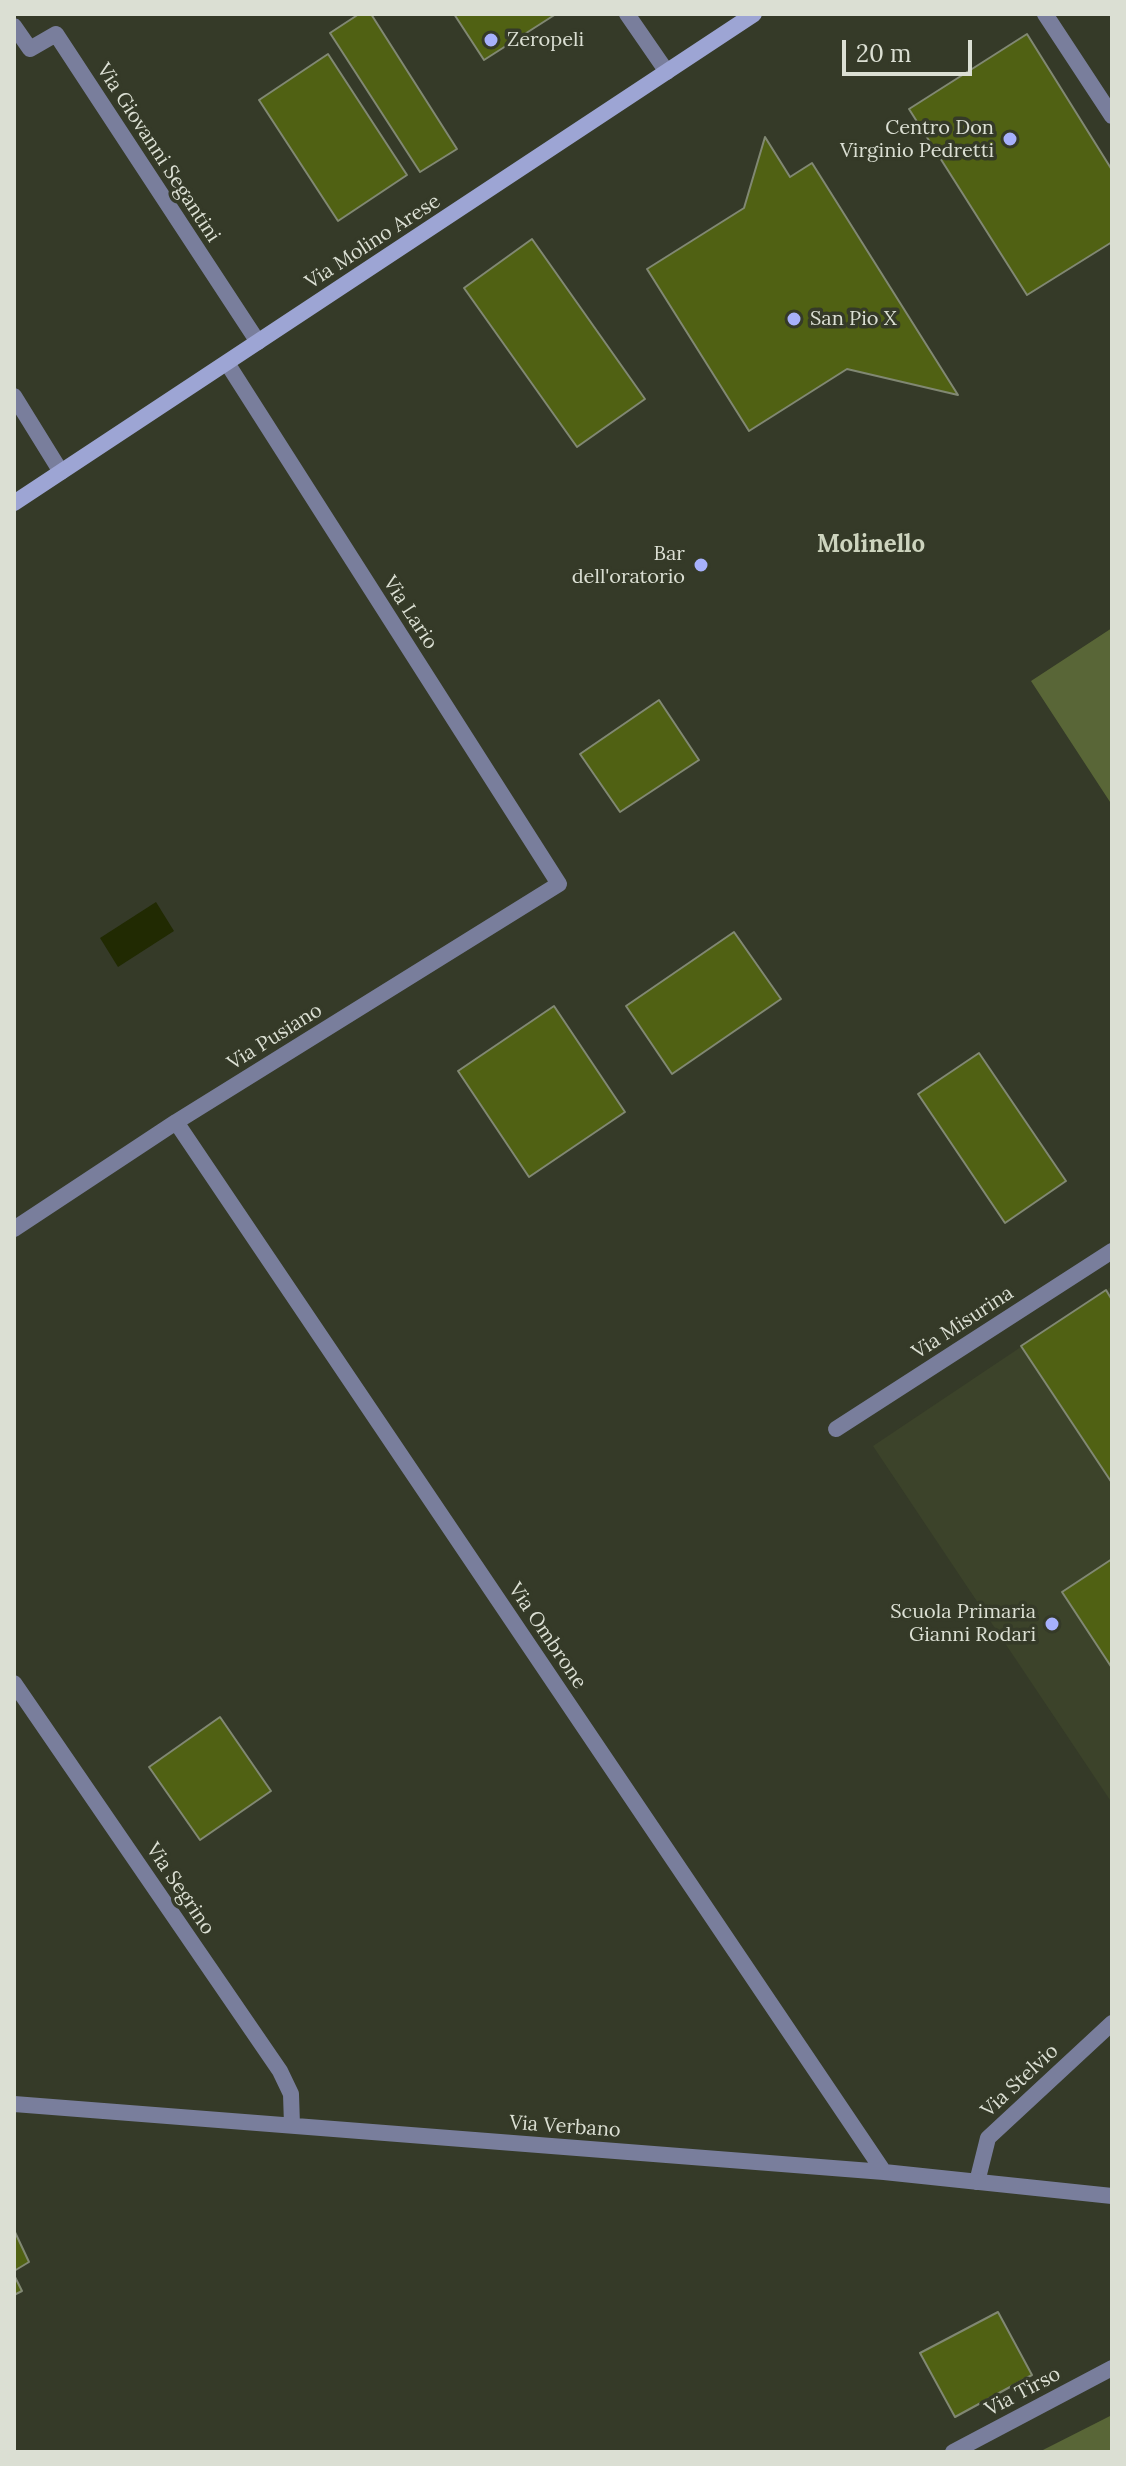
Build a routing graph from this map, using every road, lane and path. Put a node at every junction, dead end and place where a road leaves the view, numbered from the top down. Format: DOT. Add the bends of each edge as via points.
graph roads {
  1 [pos="627,14"];
  2 [pos="754,14"];
  3 [pos="1045,14"];
  4 [pos="14,26"];
  5 [pos="667,72"];
  6 [pos="1112,116"];
  7 [pos="258,342"];
  8 [pos="227,363"];
  9 [pos="14,396"];
  10 [pos="61,472"];
  11 [pos="14,503"];
  12 [pos="559,884"];
  13 [pos="176,1122"];
  14 [pos="14,1229"];
  15 [pos="1112,1251"];
  16 [pos="836,1429"];
  17 [pos="14,1683"];
  18 [pos="1112,2023"];
  19 [pos="14,2104"];
  20 [pos="292,2125"];
  21 [pos="884,2172"];
  22 [pos="977,2182"];
  23 [pos="1112,2196"];
  24 [pos="1112,2368"];
  25 [pos="953,2452"];
  1 -- 5 [label="street"];
  2 -- 5 [label="street, Via Molino Arese"];
  3 -- 6 [label="street"];
  4 -- 7 [label="street, Via Giovanni Segantini" via="30,49 56,34"];
  5 -- 7 [label="street, Via Molino Arese"];
  7 -- 8 [label="street, Via Molino Arese"];
  8 -- 10 [label="street, Via Molino Arese"];
  8 -- 12 [label="street, Via Lario"];
  9 -- 10 [label="street"];
  10 -- 11 [label="street, Via Molino Arese"];
  12 -- 13 [label="street, Via Pusiano"];
  13 -- 14 [label="street, Via Pusiano"];
  13 -- 21 [label="street, Via Ombrone"];
  15 -- 16 [label="street, Via Misurina"];
  17 -- 20 [label="street, Via Segrino" via="280,2071 291,2094"];
  18 -- 22 [label="street, Via Stelvio" via="988,2138"];
  19 -- 20 [label="street, Via Verbano"];
  20 -- 21 [label="street, Via Verbano"];
  21 -- 22 [label="street, Via Verbano"];
  22 -- 23 [label="street, Via Verbano"];
  24 -- 25 [label="street, Via Tirso"];
}
